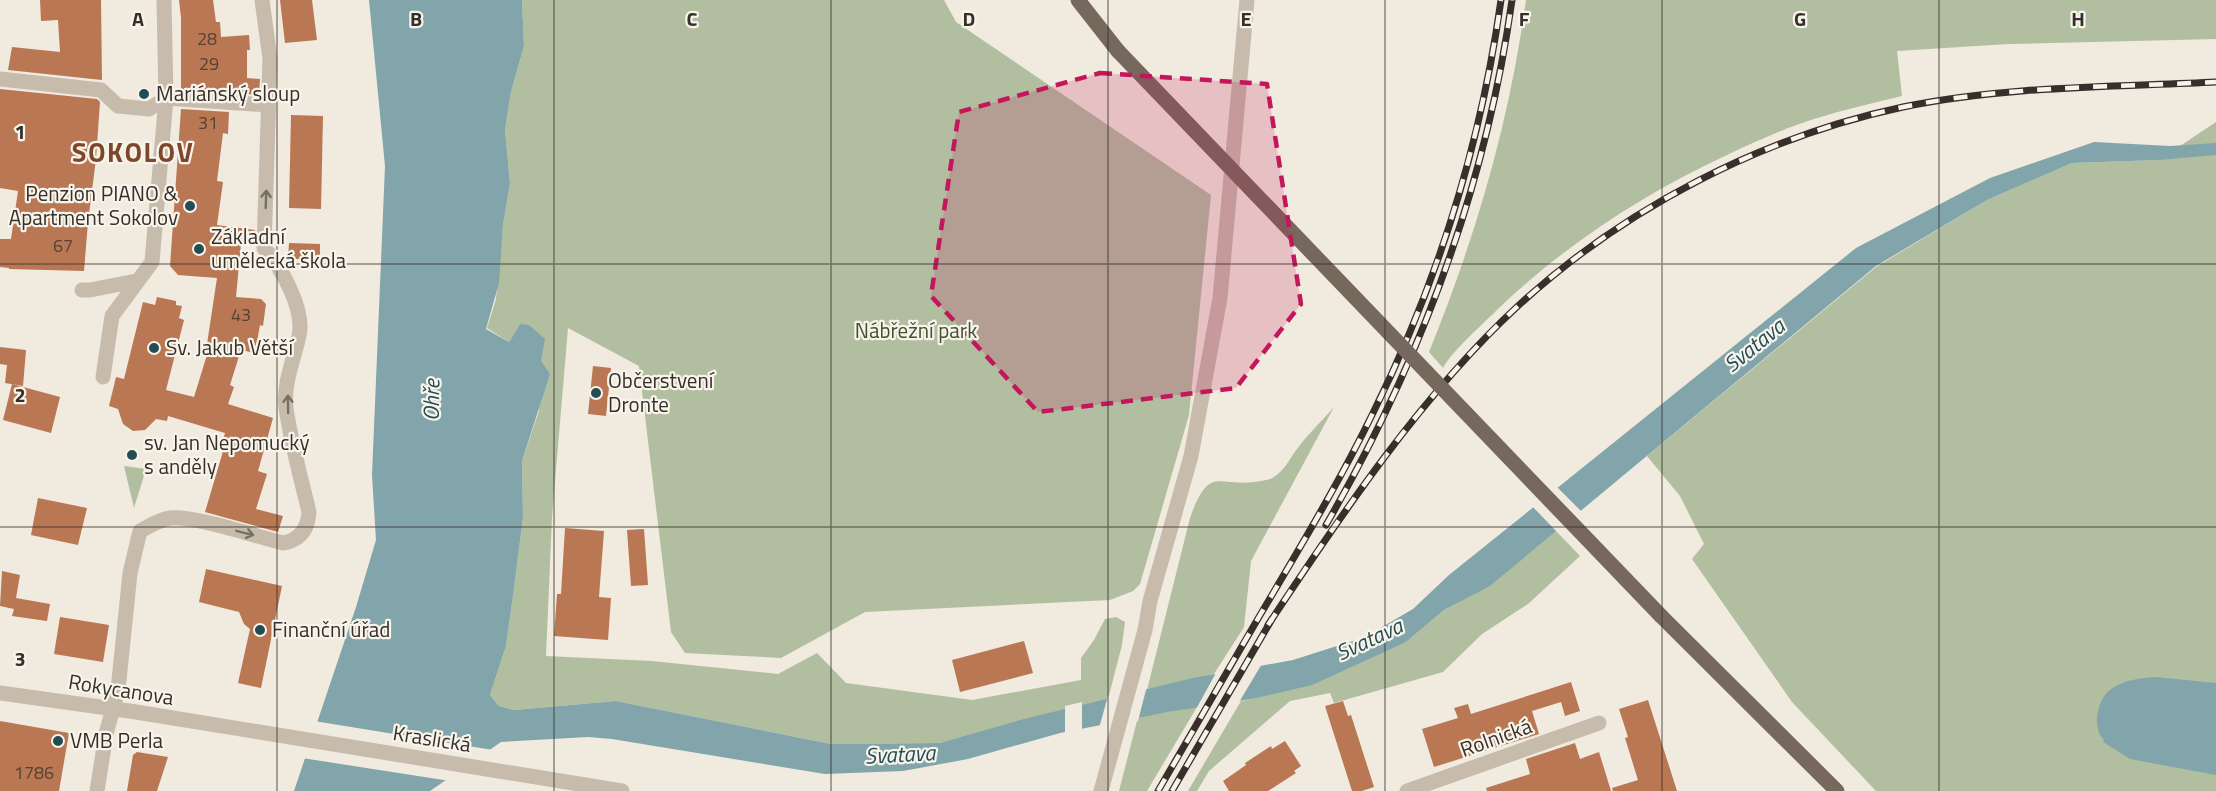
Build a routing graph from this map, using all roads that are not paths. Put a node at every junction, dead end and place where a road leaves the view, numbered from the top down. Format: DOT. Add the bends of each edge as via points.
graph roads {
  1 [pos="164,0"];
  2 [pos="262,0"];
  3 [pos="1078,0"];
  4 [pos="1247,0"];
  5 [pos="0,79"];
  6 [pos="166,98"];
  7 [pos="268,105"];
  8 [pos="136,281"];
  9 [pos="82,290"];
  10 [pos="103,377"];
  11 [pos="0,693"];
  12 [pos="114,709"];
  13 [pos="1599,723"];
  14 [pos="236,729"];
  15 [pos="97,791"];
  16 [pos="622,791"];
  17 [pos="1101,791"];
  18 [pos="1407,791"];
  19 [pos="1837,791"];
  1 -- 6 [label="street"];
  2 -- 7 [label="street" via="270,59"];
  3 -- 19 [label="main road, bridge" via="1118,51 1661,616"];
  4 -- 17 [label="street" via="1220,298 1191,456"];
  5 -- 6 [label="street" via="101,90 118,106 149,109"];
  6 -- 7 [label="street"];
  6 -- 8 [label="street" via="152,262"];
  12 -- 7 [label="street, one-way" via="130,573 140,531 158,521 188,519 283,543 293,541 308,524 309,512 286,406 300,333 295,301 275,260 264,248"];
  8 -- 9 [label="street"];
  8 -- 10 [label="street" via="112,316"];
  11 -- 12 [label="street, Rokycanova"];
  12 -- 14 [label="street, Rokycanova"];
  12 -- 15 [label="street"];
  13 -- 18 [label="street, Rolnická"];
  14 -- 16 [label="street, Kraslická"];
}
